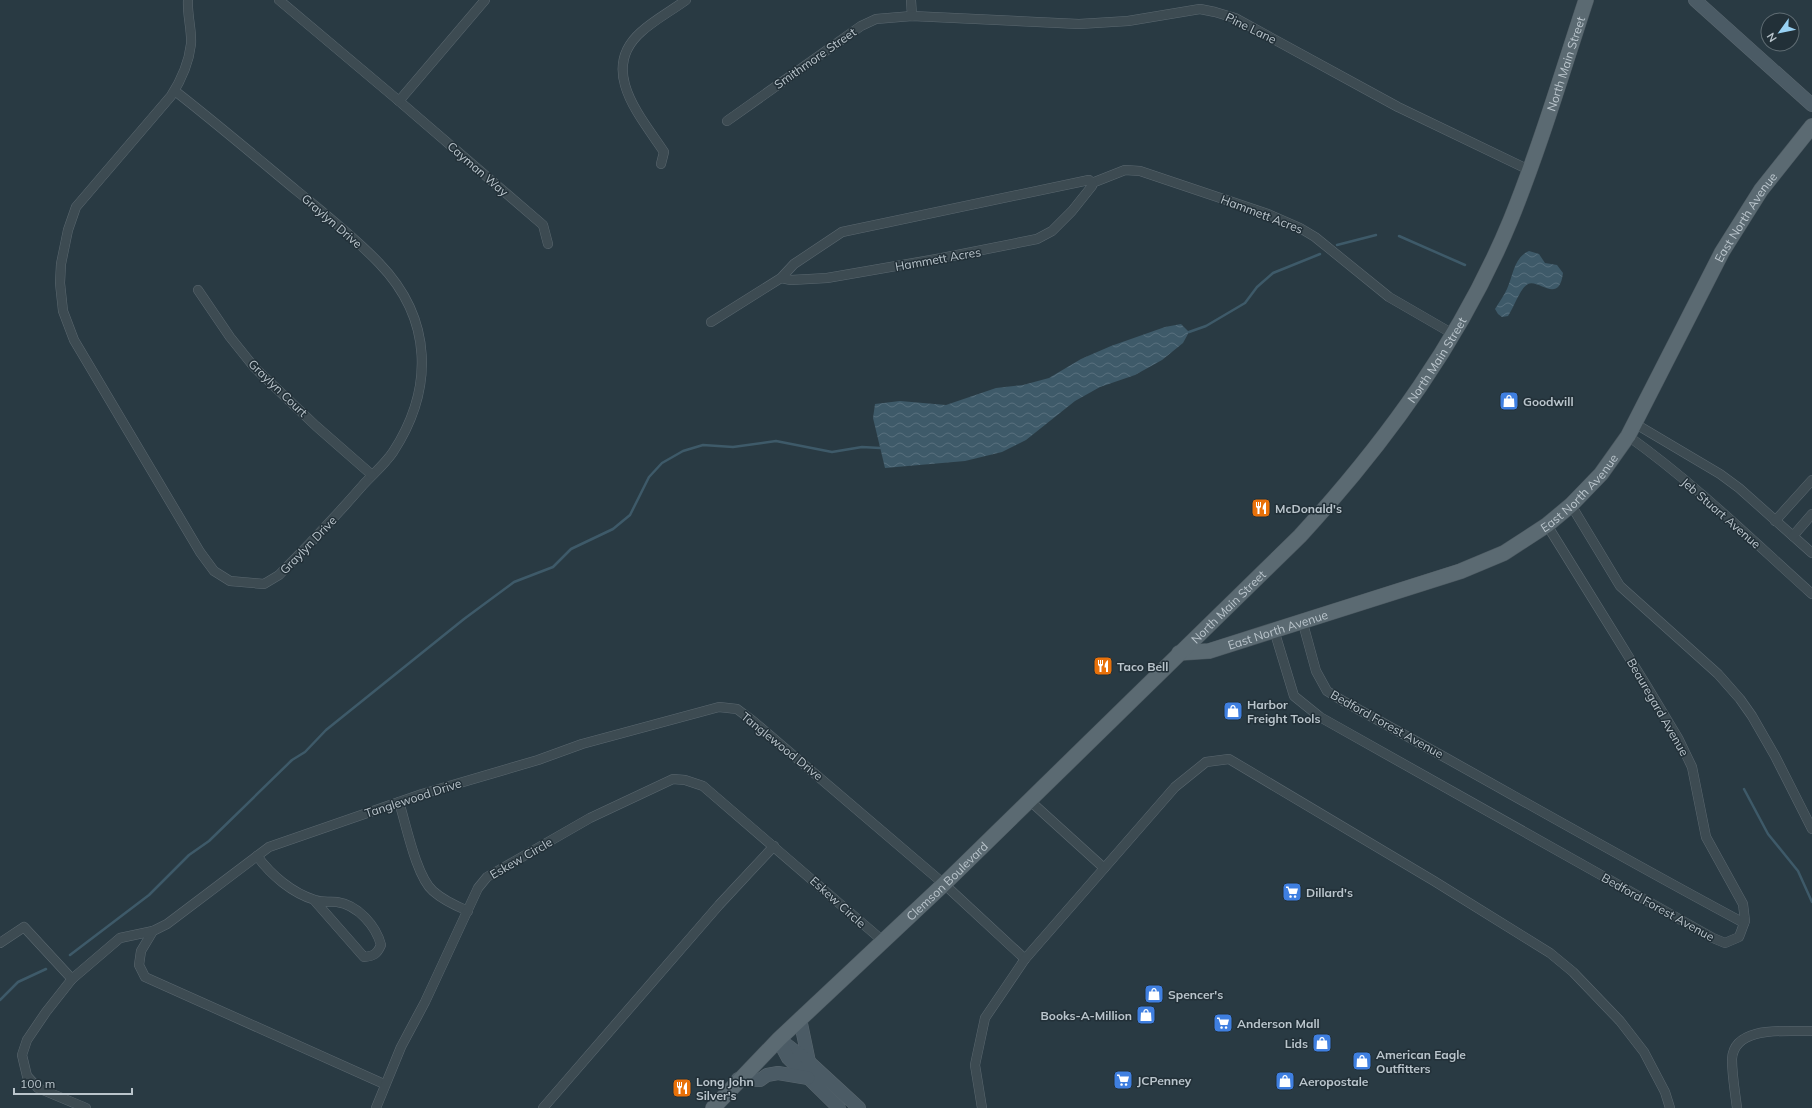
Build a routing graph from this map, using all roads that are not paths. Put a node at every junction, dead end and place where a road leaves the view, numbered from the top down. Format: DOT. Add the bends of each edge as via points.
graph roads {
  1 [pos="188,0"];
  2 [pos="279,0"];
  3 [pos="686,0"];
  4 [pos="911,0"];
  5 [pos="1586,0"];
  6 [pos="1695,0"];
  7 [pos="480,2"];
  8 [pos="912,16"];
  9 [pos="175,91"];
  10 [pos="399,101"];
  11 [pos="1812,105"];
  12 [pos="727,121"];
  13 [pos="1812,126"];
  14 [pos="661,164"];
  15 [pos="1529,170"];
  16 [pos="1092,183"];
  17 [pos="548,244"];
  18 [pos="781,278"];
  19 [pos="198,290"];
  20 [pos="711,322"];
  21 [pos="1453,334"];
  22 [pos="1631,429"];
  23 [pos="372,475"];
  24 [pos="1812,480"];
  25 [pos="1572,506"];
  26 [pos="1812,514"];
  27 [pos="1775,521"];
  28 [pos="1547,525"];
  29 [pos="1793,536"];
  30 [pos="1812,553"];
  31 [pos="1812,594"];
  32 [pos="1302,620"];
  33 [pos="1274,630"];
  34 [pos="1179,653"];
  35 [pos="1029,800"];
  36 [pos="399,802"];
  37 [pos="1812,829"];
  38 [pos="774,846"];
  39 [pos="257,856"];
  40 [pos="1104,868"];
  41 [pos="944,884"];
  42 [pos="314,900"];
  43 [pos="468,910"];
  44 [pos="1744,923"];
  45 [pos="153,931"];
  46 [pos="883,941"];
  47 [pos="0,943"];
  48 [pos="1024,959"];
  49 [pos="72,979"];
  50 [pos="800,1019"];
  51 [pos="1812,1031"];
  52 [pos="779,1039"];
  53 [pos="809,1062"];
  54 [pos="808,1078"];
  55 [pos="738,1079"];
  56 [pos="384,1084"];
  57 [pos="86,1108"];
  58 [pos="376,1108"];
  59 [pos="543,1108"];
  60 [pos="713,1108"];
  61 [pos="839,1108"];
  62 [pos="859,1108"];
  63 [pos="982,1108"];
  64 [pos="1670,1108"];
  65 [pos="1737,1108"];
  1 -- 9 [label="street, Graylyn Drive" via="191,44"];
  2 -- 10 [label="street, Cayman Way"];
  3 -- 14 [label="street" via="633,39 625,54 622,70 629,98 664,152"];
  4 -- 8 [label="street"];
  5 -- 15 [label="main road, North Main Street"];
  6 -- 11 [label="street"];
  7 -- 10 [label="street"];
  8 -- 12 [label="street, Smithmore Street" via="876,19 861,26"];
  8 -- 15 [label="street, Pine Lane" via="1079,24 1128,21 1200,9 1215,12 1235,18 1398,107"];
  9 -- 23 [label="street, Graylyn Drive" via="322,211 380,263 411,307 418,326 422,356 422,382 416,408 392,453"];
  9 -- 23 [label="street, Graylyn Drive" via="76,207 68,230 60,283 63,311 74,340 200,552 214,571 230,581 264,584 279,575"];
  10 -- 17 [label="street, Cayman Way" via="543,225"];
  13 -- 22 [label="main road, East North Avenue" via="1761,190 1722,252"];
  15 -- 21 [label="main road, North Main Street" via="1510,220"];
  16 -- 18 [label="street, Hammett Acres" via="1089,180 842,232 794,264"];
  16 -- 18 [label="street, Hammett Acres" via="1072,211 1052,231 1037,239 827,278"];
  16 -- 21 [label="street, Hammett Acres" via="1125,170 1140,171 1268,214 1315,237 1389,297"];
  18 -- 20 [label="street, Hammett Acres"];
  19 -- 23 [label="street, Graylyn Court" via="254,367"];
  21 -- 34 [label="main road, North Main Street" via="1415,395 1343,489 1300,536"];
  22 -- 25 [label="main road, East North Avenue" via="1601,474"];
  22 -- 27 [label="street, Jeb Stuart Avenue" via="1720,474"];
  22 -- 31 [label="street, Jeb Stuart Avenue" via="1648,450"];
  24 -- 27 [label="street"];
  25 -- 28 [label="main road, East North Avenue"];
  25 -- 37 [label="street" via="1620,586 1718,674 1752,716"];
  26 -- 29 [label="street"];
  27 -- 29 [label="street, Jeb Stuart Avenue"];
  28 -- 32 [label="main road, East North Avenue" via="1504,553 1461,571 1378,599"];
  28 -- 44 [label="street, Beauregard Avenue" via="1652,695 1692,767 1706,837 1743,904"];
  29 -- 30 [label="street, Jeb Stuart Avenue"];
  32 -- 33 [label="main road, East North Avenue"];
  32 -- 44 [label="street, Bedford Forest Avenue" via="1316,671 1327,691"];
  33 -- 34 [label="main road, East North Avenue" via="1209,651"];
  33 -- 44 [label="street, Bedford Forest Avenue" via="1294,696 1320,717 1713,938 1725,943 1739,938"];
  34 -- 35 [label="main road, Clemson Boulevard"];
  35 -- 40 [label="street"];
  35 -- 41 [label="main road, Clemson Boulevard"];
  36 -- 39 [label="street, Tanglewood Drive" via="269,847"];
  36 -- 41 [label="street, Tanglewood Drive" via="582,744 719,707 737,709"];
  36 -- 43 [label="street" via="421,874 432,891 454,905"];
  38 -- 43 [label="street, Eskew Circle" via="702,786 673,779 590,818 487,877 478,888"];
  38 -- 46 [label="street, Eskew Circle"];
  38 -- 59 [label="street" via="719,905"];
  39 -- 42 [label="street" via="278,880"];
  39 -- 45 [label="street, Tanglewood Drive" via="167,924"];
  40 -- 48 [label="street"];
  40 -- 64 [label="street" via="1175,788 1206,762 1228,759 1550,953 1573,972 1620,1020 1644,1052 1665,1092"];
  41 -- 46 [label="main road, Clemson Boulevard"];
  41 -- 48 [label="street, Tanglewood Drive"];
  42 -- 42 [label="street" via="364,957 378,953 382,945 379,935 361,913 336,902"];
  43 -- 56 [label="street, Eskew Circle"];
  45 -- 49 [label="street" via="120,938"];
  45 -- 56 [label="street" via="141,951 139,965 145,977"];
  46 -- 50 [label="main road, Clemson Boulevard"];
  47 -- 49 [label="street" via="24,927"];
  48 -- 63 [label="street" via="985,1018 976,1065"];
  49 -- 57 [label="street" via="27,1040 22,1055 27,1076 38,1088"];
  50 -- 52 [label="main road, Clemson Boulevard"];
  50 -- 53 [label="street"];
  51 -- 65 [label="street" via="1766,1031 1754,1035 1735,1049 1732,1058"];
  52 -- 53 [label="street"];
  52 -- 54 [label="street" via="788,1058"];
  52 -- 55 [label="main road, Clemson Boulevard"];
  53 -- 62 [label="street"];
  54 -- 55 [label="street" via="778,1073 760,1080"];
  54 -- 61 [label="street"];
  55 -- 60 [label="main road, Clemson Boulevard"];
  56 -- 58 [label="street, Eskew Circle"];
}
